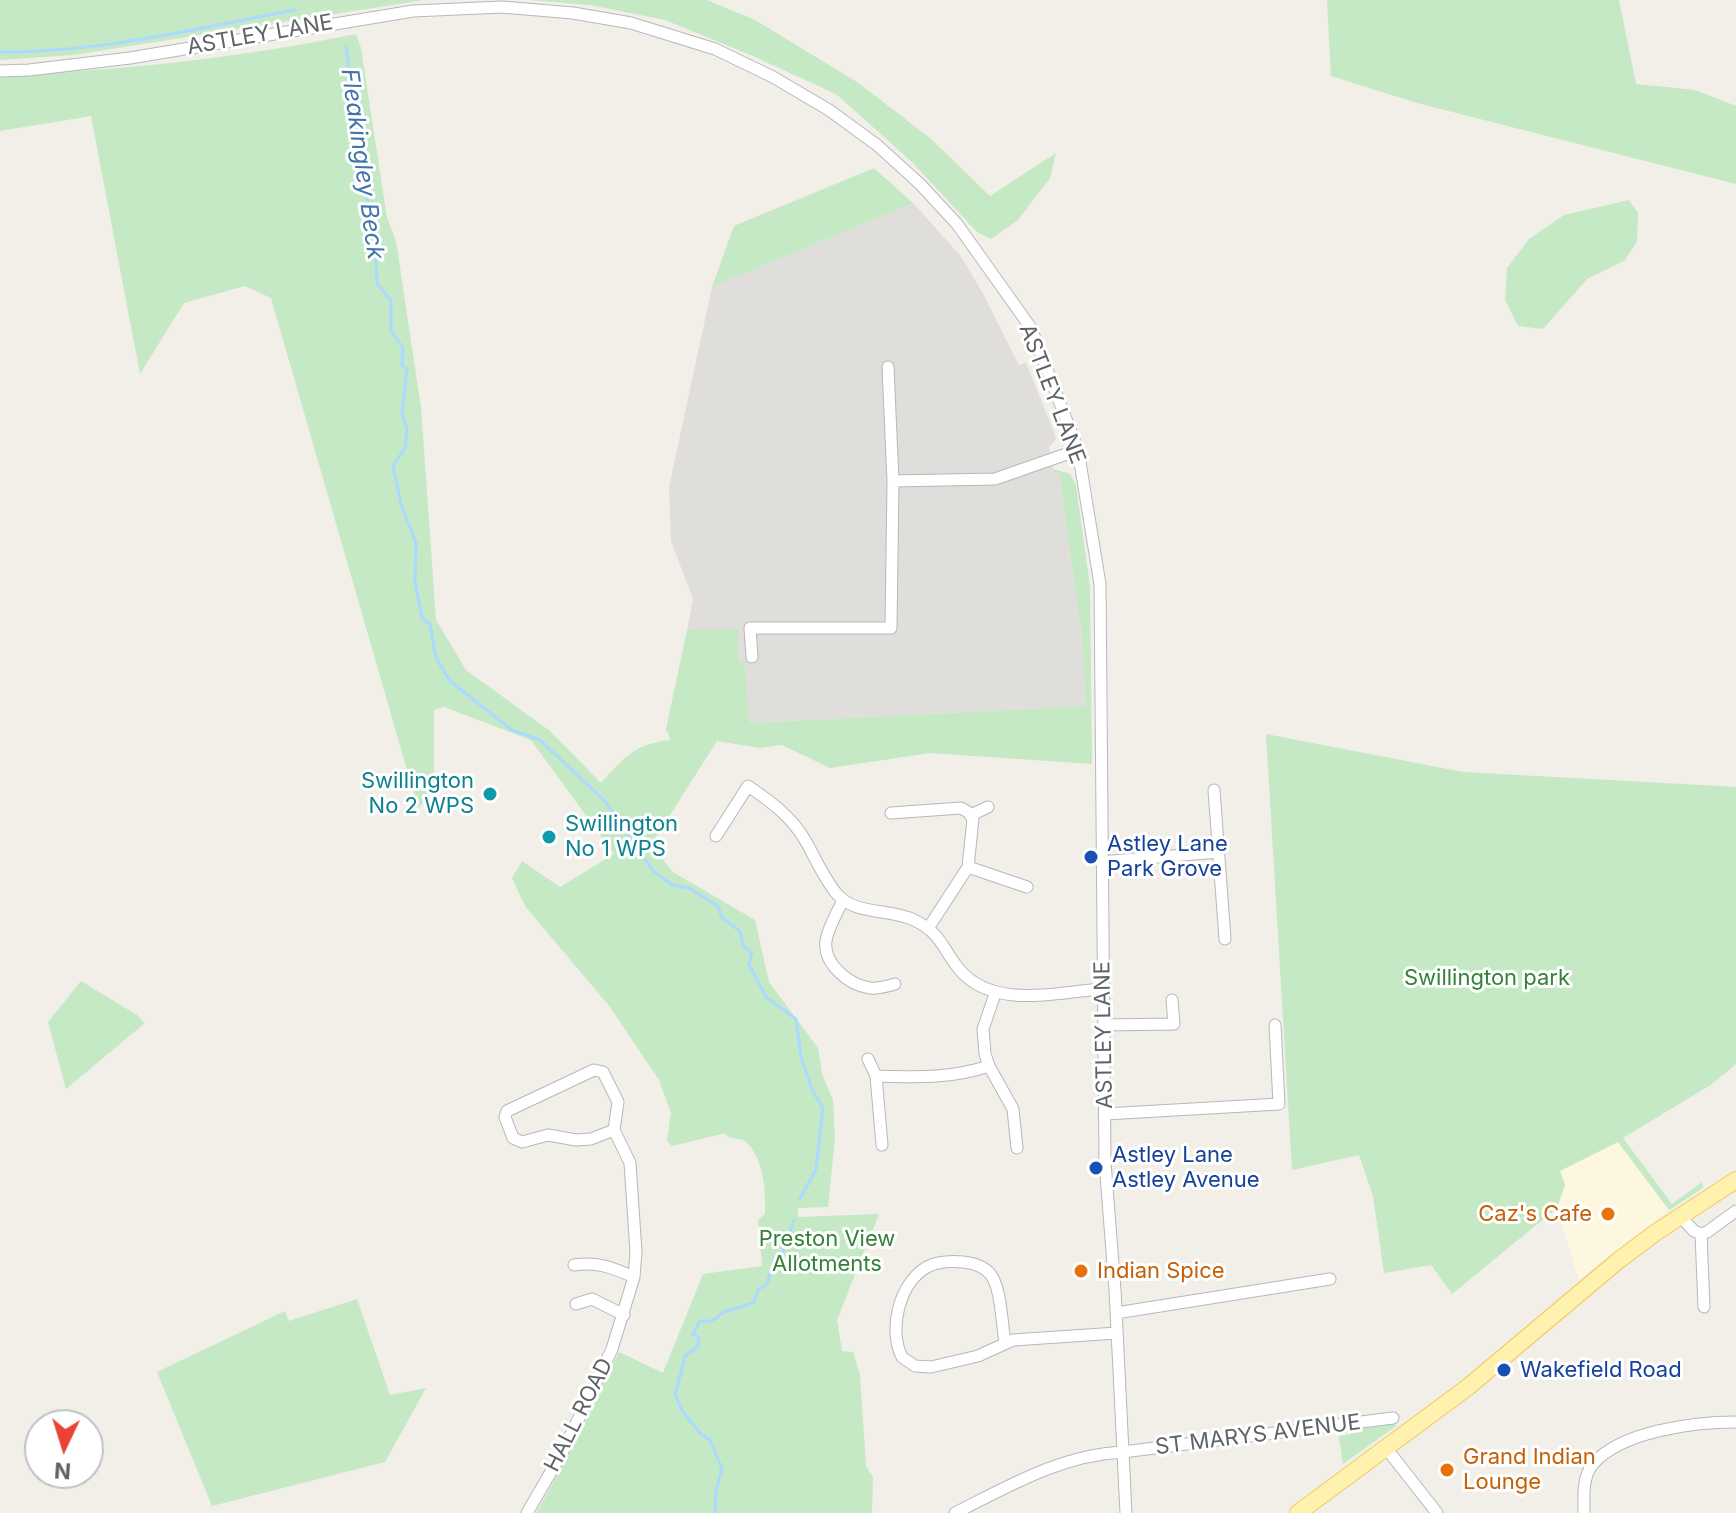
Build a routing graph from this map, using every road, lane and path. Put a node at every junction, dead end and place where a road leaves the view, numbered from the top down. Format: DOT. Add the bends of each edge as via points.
graph roads {
  1 [pos="0,71"];
  2 [pos="888,367"];
  3 [pos="1078,450"];
  4 [pos="893,481"];
  5 [pos="752,657"];
  6 [pos="1214,790"];
  7 [pos="988,807"];
  8 [pos="891,813"];
  9 [pos="971,815"];
  10 [pos="716,836"];
  11 [pos="1218,852"];
  12 [pos="1101,862"];
  13 [pos="968,867"];
  14 [pos="1027,887"];
  15 [pos="843,900"];
  16 [pos="929,927"];
  17 [pos="1225,939"];
  18 [pos="895,984"];
  19 [pos="1103,989"];
  20 [pos="995,994"];
  21 [pos="1172,1000"];
  22 [pos="1103,1025"];
  23 [pos="1275,1025"];
  24 [pos="868,1059"];
  25 [pos="989,1066"];
  26 [pos="876,1076"];
  27 [pos="1105,1114"];
  28 [pos="614,1130"];
  29 [pos="882,1145"];
  30 [pos="1017,1148"];
  31 [pos="1736,1180"];
  32 [pos="1736,1211"];
  33 [pos="1681,1217"];
  34 [pos="1701,1234"];
  35 [pos="574,1265"];
  36 [pos="634,1277"];
  37 [pos="1330,1279"];
  38 [pos="576,1304"];
  39 [pos="1704,1307"];
  40 [pos="1116,1313"];
  41 [pos="624,1315"];
  42 [pos="1117,1333"];
  43 [pos="1005,1342"];
  44 [pos="1393,1418"];
  45 [pos="1736,1422"];
  46 [pos="1386,1448"];
  47 [pos="1123,1452"];
  48 [pos="527,1513"];
  49 [pos="955,1513"];
  50 [pos="1126,1513"];
  51 [pos="1298,1513"];
  52 [pos="1437,1513"];
  53 [pos="1584,1513"];
  1 -- 3 [label="street, ASTLEY LANE" via="130,58 461,7 573,13 631,23 715,49 829,110 877,145 957,224 1031,328"];
  2 -- 4 [label="street"];
  3 -- 4 [label="street" via="995,479"];
  3 -- 12 [label="street, ASTLEY LANE" via="1100,584"];
  4 -- 5 [label="street" via="891,628 750,628"];
  6 -- 11 [label="street"];
  7 -- 9 [label="street"];
  8 -- 9 [label="street" via="957,808"];
  9 -- 13 [label="street"];
  10 -- 15 [label="street" via="750,783 803,837"];
  11 -- 12 [label="street"];
  11 -- 17 [label="street"];
  12 -- 19 [label="street, ASTLEY LANE"];
  13 -- 14 [label="street"];
  13 -- 16 [label="street"];
  15 -- 16 [label="street"];
  15 -- 18 [label="street" via="826,942 829,961 862,986"];
  16 -- 20 [label="street" via="958,968"];
  19 -- 20 [label="street"];
  19 -- 22 [label="street, ASTLEY LANE"];
  20 -- 25 [label="street" via="983,1029"];
  21 -- 22 [label="street" via="1174,1024"];
  22 -- 27 [label="street, ASTLEY LANE"];
  23 -- 27 [label="street" via="1279,1104"];
  24 -- 26 [label="street"];
  25 -- 26 [label="street" via="936,1078"];
  25 -- 30 [label="street" via="1013,1109"];
  26 -- 29 [label="street"];
  27 -- 40 [label="street, ASTLEY LANE"];
  28 -- 28 [label="street" via="618,1102 605,1074 597,1070 507,1111 505,1117 513,1138 522,1142 548,1135 591,1139"];
  28 -- 36 [label="street, HALL ROAD" via="630,1163"];
  31 -- 33 [label="main road"];
  32 -- 34 [label="street"];
  33 -- 34 [label="street"];
  33 -- 46 [label="main road" via="1619,1260 1468,1387 1414,1420"];
  34 -- 39 [label="street"];
  35 -- 36 [label="street" via="605,1265"];
  36 -- 41 [label="street, HALL ROAD"];
  37 -- 40 [label="street"];
  38 -- 41 [label="street" via="592,1299"];
  40 -- 42 [label="street, ASTLEY LANE"];
  41 -- 48 [label="street, HALL ROAD" via="591,1395"];
  42 -- 43 [label="street"];
  42 -- 47 [label="street, ASTLEY LANE"];
  43 -- 43 [label="street" via="978,1356 915,1366 902,1357 896,1343 905,1294 928,1266 977,1264 994,1280"];
  44 -- 47 [label="street, ST MARYS AVENUE"];
  45 -- 53 [label="street" via="1671,1428 1615,1448 1587,1474"];
  46 -- 51 [label="main road"];
  46 -- 52 [label="street"];
  47 -- 49 [label="street, ST MARYS AVENUE" via="1074,1458"];
  47 -- 50 [label="street, ASTLEY LANE"];
}
